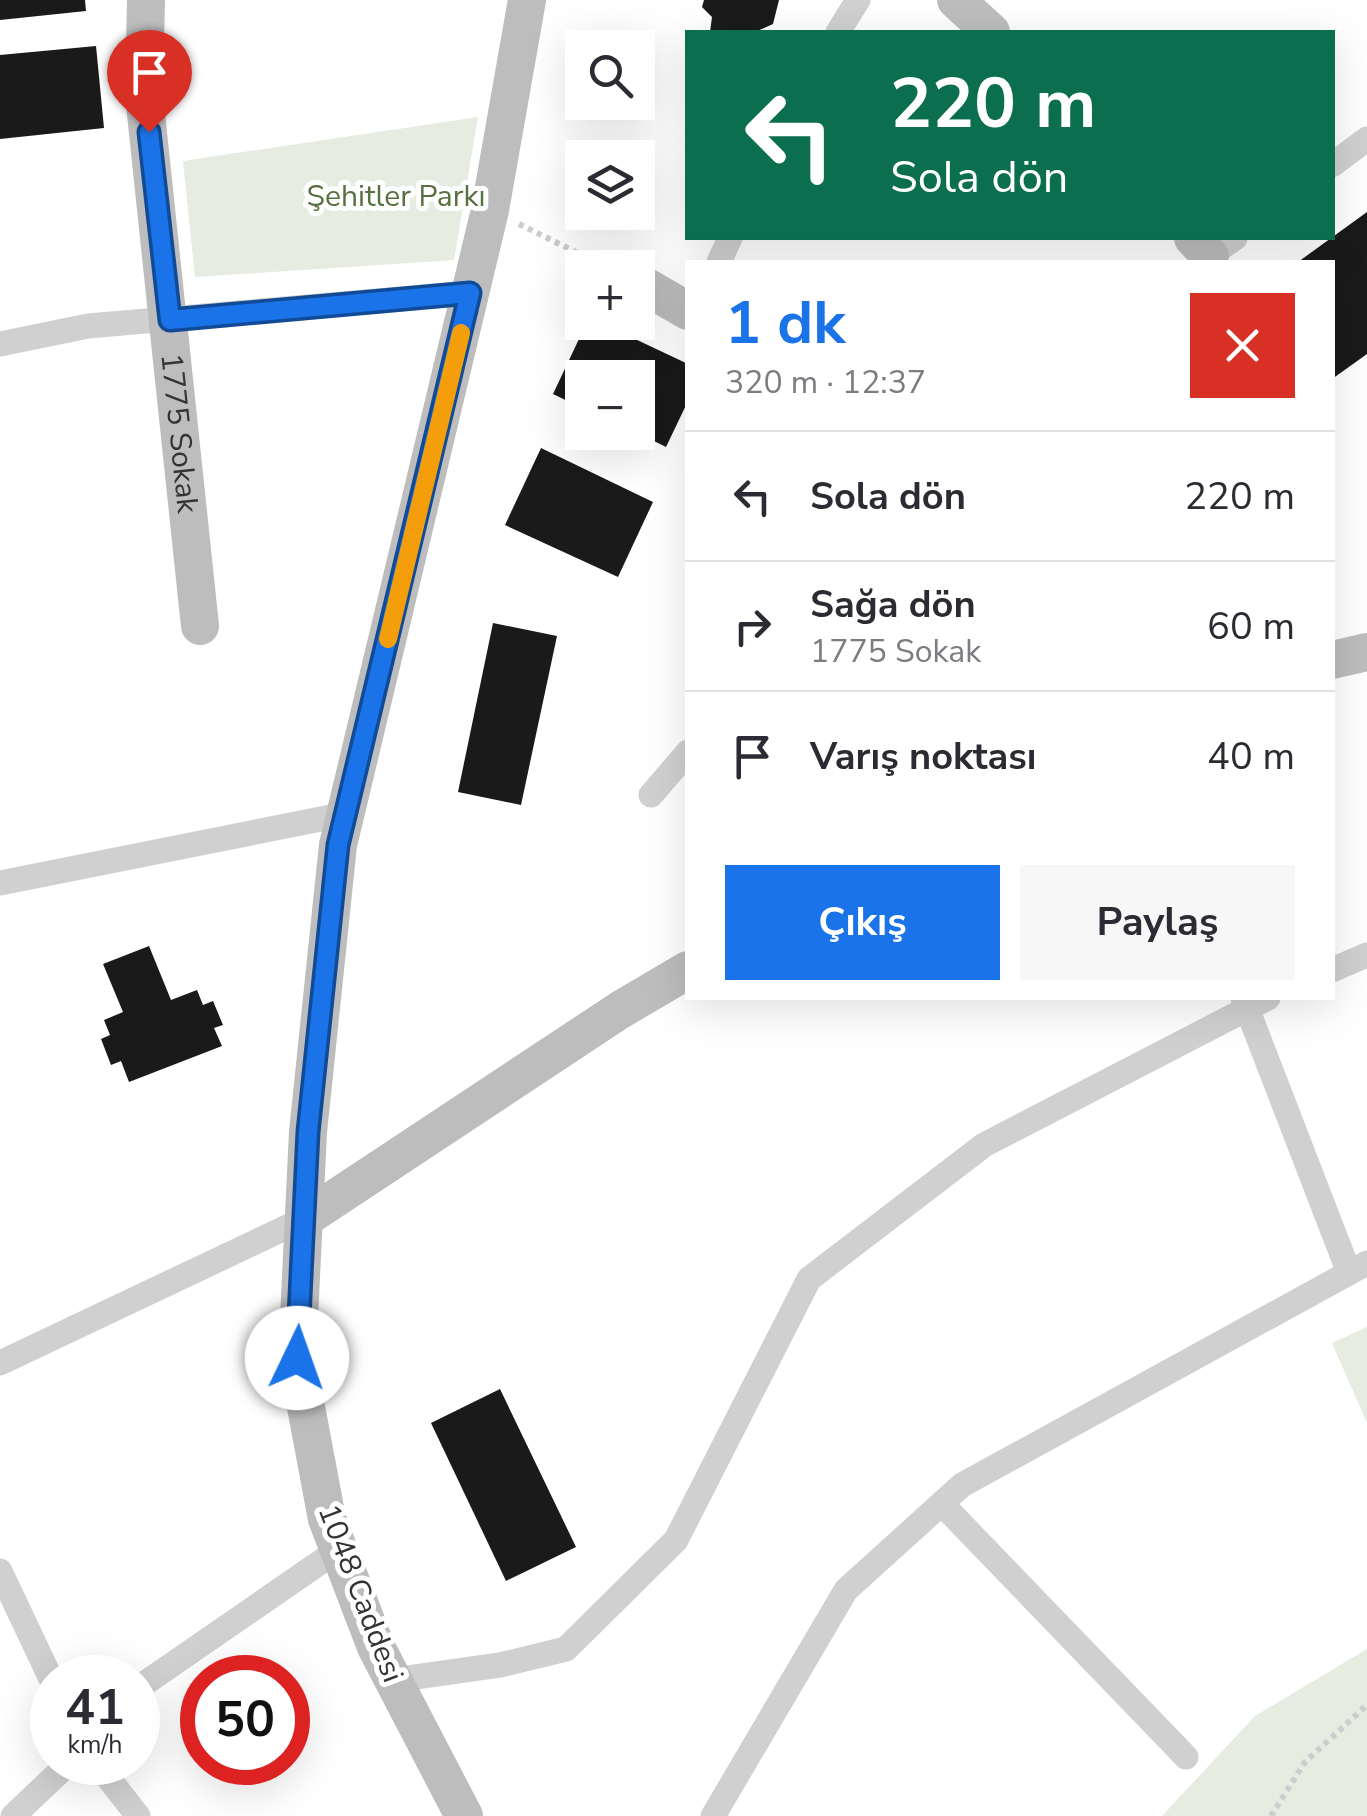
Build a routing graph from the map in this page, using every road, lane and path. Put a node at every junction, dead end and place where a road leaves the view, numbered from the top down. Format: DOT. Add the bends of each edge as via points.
graph roads {
  1 [pos="146,0"];
  2 [pos="527,0"];
  3 [pos="858,0"];
  4 [pos="956,0"];
  5 [pos="839,30"];
  6 [pos="989,30"];
  7 [pos="1367,139"];
  8 [pos="1335,163"];
  9 [pos="490,210"];
  10 [pos="571,250"];
  11 [pos="655,292"];
  12 [pos="470,293"];
  13 [pos="685,309"];
  14 [pos="170,320"];
  15 [pos="0,344"];
  16 [pos="200,626"];
  17 [pos="1367,652"];
  18 [pos="1335,659"];
  19 [pos="685,755"];
  20 [pos="651,795"];
  21 [pos="346,814"];
  22 [pos="0,883"];
  23 [pos="1367,955"];
  24 [pos="1335,969"];
  25 [pos="685,972"];
  26 [pos="1252,1001"];
  27 [pos="304,1219"];
  28 [pos="1358,1266"];
  29 [pos="0,1363"];
  30 [pos="942,1504"];
  31 [pos="338,1550"];
  32 [pos="0,1571"];
  33 [pos="39,1655"];
  34 [pos="160,1673"];
  35 [pos="394,1680"];
  36 [pos="1367,1705"];
  37 [pos="1186,1757"];
  38 [pos="46,1785"];
  39 [pos="114,1785"];
  40 [pos="13,1816"];
  41 [pos="138,1816"];
  42 [pos="464,1816"];
  43 [pos="712,1816"];
  44 [pos="1271,1816"];
  1 -- 14 [label="main road, 1775 Sokak" via="144,95"];
  2 -- 9 [label="main road, 1048 Caddesi"];
  3 -- 5 [label="street"];
  4 -- 6 [label="main road"];
  7 -- 8 [label="street"];
  9 -- 10 [label="path"];
  9 -- 12 [label="main road, 1048 Caddesi"];
  11 -- 13 [label="main road"];
  12 -- 14 [label="street"];
  12 -- 21 [label="main road, 1048 Caddesi"];
  14 -- 15 [label="street" via="88,326"];
  14 -- 16 [label="main road, 1775 Sokak"];
  17 -- 18 [label="main road"];
  19 -- 20 [label="street"];
  21 -- 22 [label="street"];
  21 -- 27 [label="main road, 1048 Caddesi"];
  23 -- 24 [label="street"];
  25 -- 27 [label="main road"];
  26 -- 28 [label="street"];
  26 -- 35 [label="street" via="1177,1049 984,1145 810,1279 676,1540 566,1649"];
  27 -- 29 [label="street"];
  27 -- 31 [label="main road, 1048 Caddesi" via="297,1358 326,1519"];
  28 -- 30 [label="street" via="962,1485"];
  30 -- 37 [label="street"];
  30 -- 43 [label="street" via="846,1590"];
  31 -- 34 [label="street"];
  31 -- 35 [label="main road, 1048 Caddesi"];
  32 -- 33 [label="street"];
  35 -- 42 [label="main road, 1048 Caddesi"];
  36 -- 44 [label="path" via="1304,1762"];
  38 -- 40 [label="street"];
  39 -- 41 [label="street"];
}
